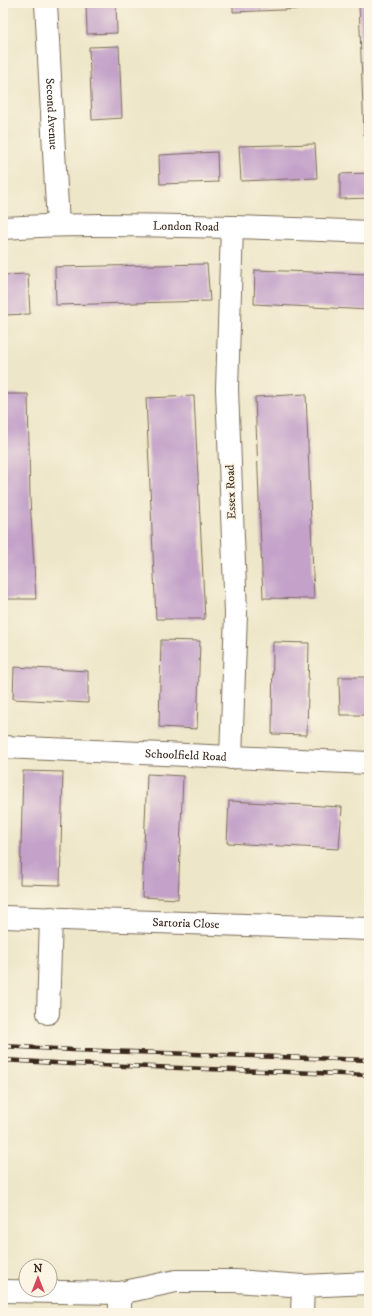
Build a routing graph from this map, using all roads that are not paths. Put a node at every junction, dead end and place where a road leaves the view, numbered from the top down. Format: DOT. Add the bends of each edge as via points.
graph roads {
  1 [pos="46,3"];
  2 [pos="58,225"];
  3 [pos="232,227"];
  4 [pos="3,228"];
  5 [pos="369,232"];
  6 [pos="3,747"];
  7 [pos="231,758"];
  8 [pos="369,763"];
  9 [pos="3,917"];
  10 [pos="51,918"];
  11 [pos="369,929"];
  12 [pos="48,1013"];
  13 [pos="369,1283"];
  14 [pos="303,1286"];
  15 [pos="3,1291"];
  16 [pos="120,1303"];
  17 [pos="302,1313"];
  1 -- 2 [label="street, Second Avenue"];
  2 -- 3 [label="street, London Road"];
  2 -- 4 [label="street, London Road"];
  3 -- 5 [label="street, London Road"];
  3 -- 7 [label="street, Essex Road" via="227,389 236,613"];
  6 -- 7 [label="street, Schoolfield Road"];
  7 -- 8 [label="street, Schoolfield Road"];
  9 -- 10 [label="street, Sartoria Close"];
  10 -- 11 [label="street, Sartoria Close"];
  10 -- 12 [label="street"];
  13 -- 14 [label="street"];
  14 -- 16 [label="street" via="236,1281 176,1281"];
  14 -- 17 [label="street"];
  15 -- 16 [label="street"];
}
